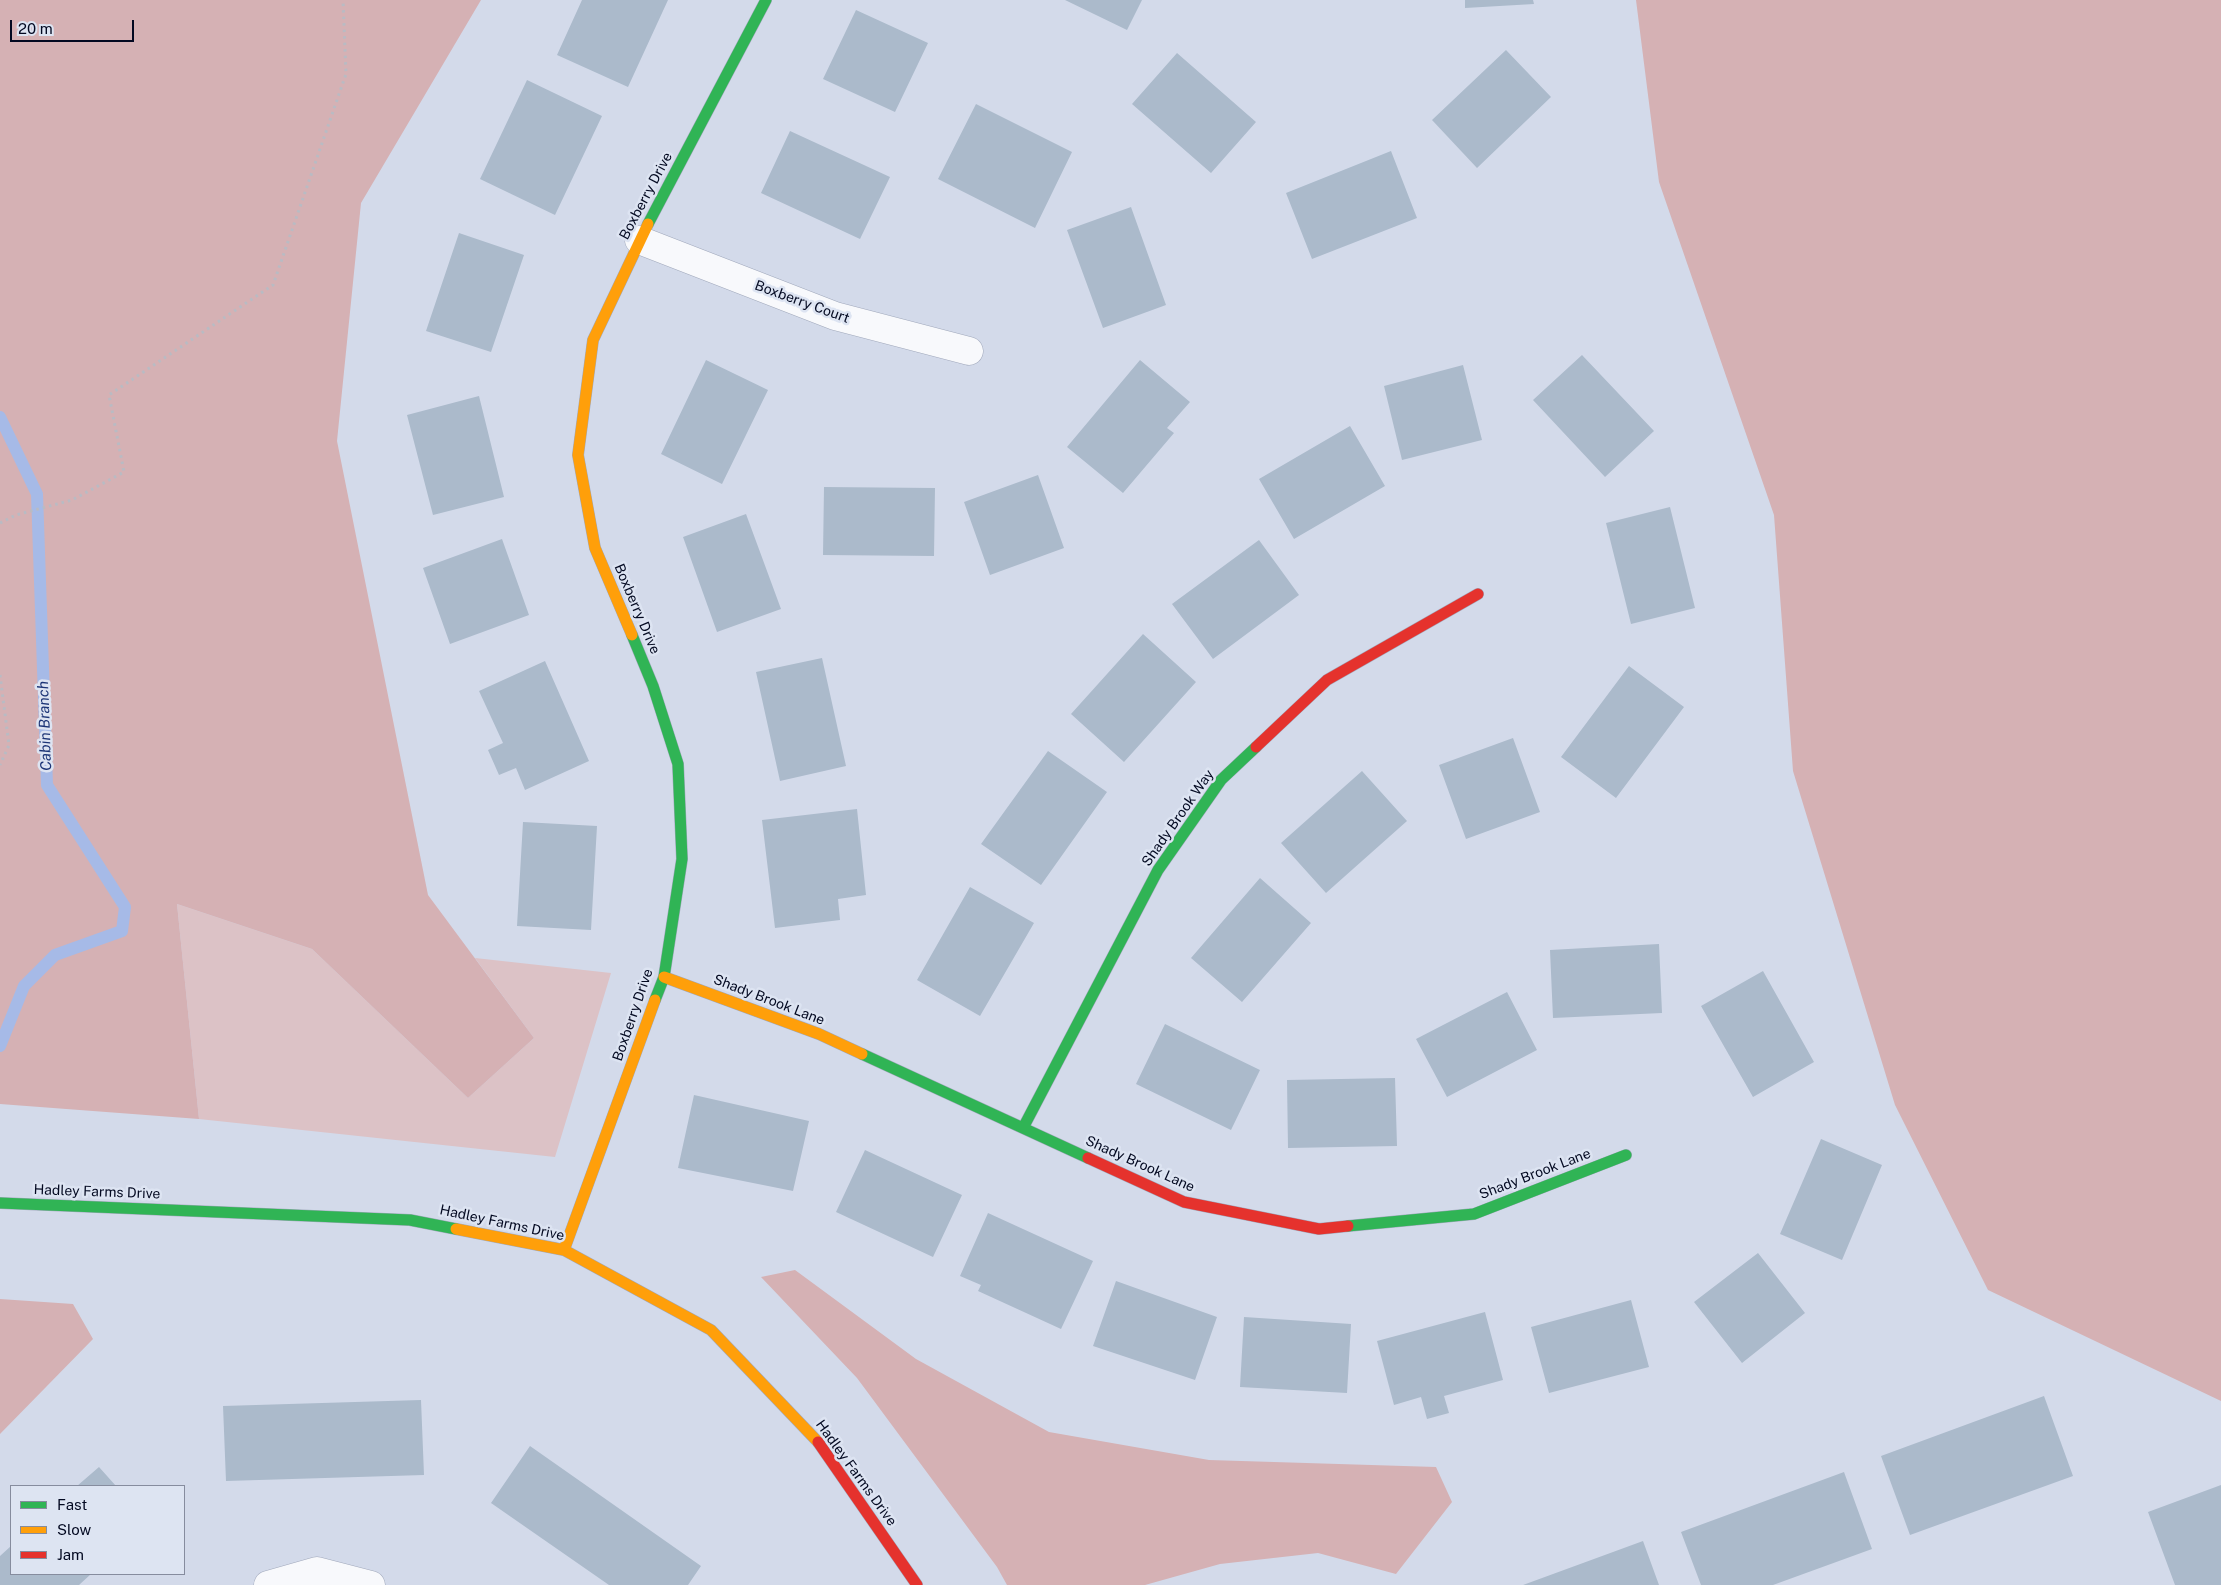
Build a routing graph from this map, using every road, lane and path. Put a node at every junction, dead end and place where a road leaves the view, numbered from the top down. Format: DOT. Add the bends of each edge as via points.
graph roads {
  1 [pos="343,0"];
  2 [pos="766,0"];
  3 [pos="639,240"];
  4 [pos="969,351"];
  5 [pos="0,523"];
  6 [pos="1478,594"];
  7 [pos="0,674"];
  8 [pos="0,765"];
  9 [pos="664,977"];
  10 [pos="1023,1128"];
  11 [pos="1626,1155"];
  12 [pos="0,1203"];
  13 [pos="564,1250"];
  14 [pos="268,1585"];
  15 [pos="371,1585"];
  16 [pos="917,1585"];
  1 -- 5 [label="path" via="346,74 273,285 109,394 124,472 72,500 16,515"];
  2 -- 3 [label="street, Boxberry Drive"];
  3 -- 4 [label="street, Boxberry Court" via="835,316"];
  3 -- 9 [label="street, Boxberry Drive" via="593,340 578,454 595,548 653,686 678,764 682,859"];
  6 -- 10 [label="street, Shady Brook Way" via="1328,680 1221,780 1158,870"];
  7 -- 8 [label="path" via="9,746"];
  9 -- 10 [label="street, Shady Brook Lane" via="819,1034"];
  9 -- 13 [label="street, Boxberry Drive"];
  10 -- 11 [label="street, Shady Brook Lane" via="1184,1202 1319,1228 1474,1214"];
  12 -- 13 [label="street, Hadley Farms Drive" via="410,1220"];
  13 -- 16 [label="street, Hadley Farms Drive" via="711,1330 814,1437"];
  14 -- 15 [label="street" via="317,1571"];
}
